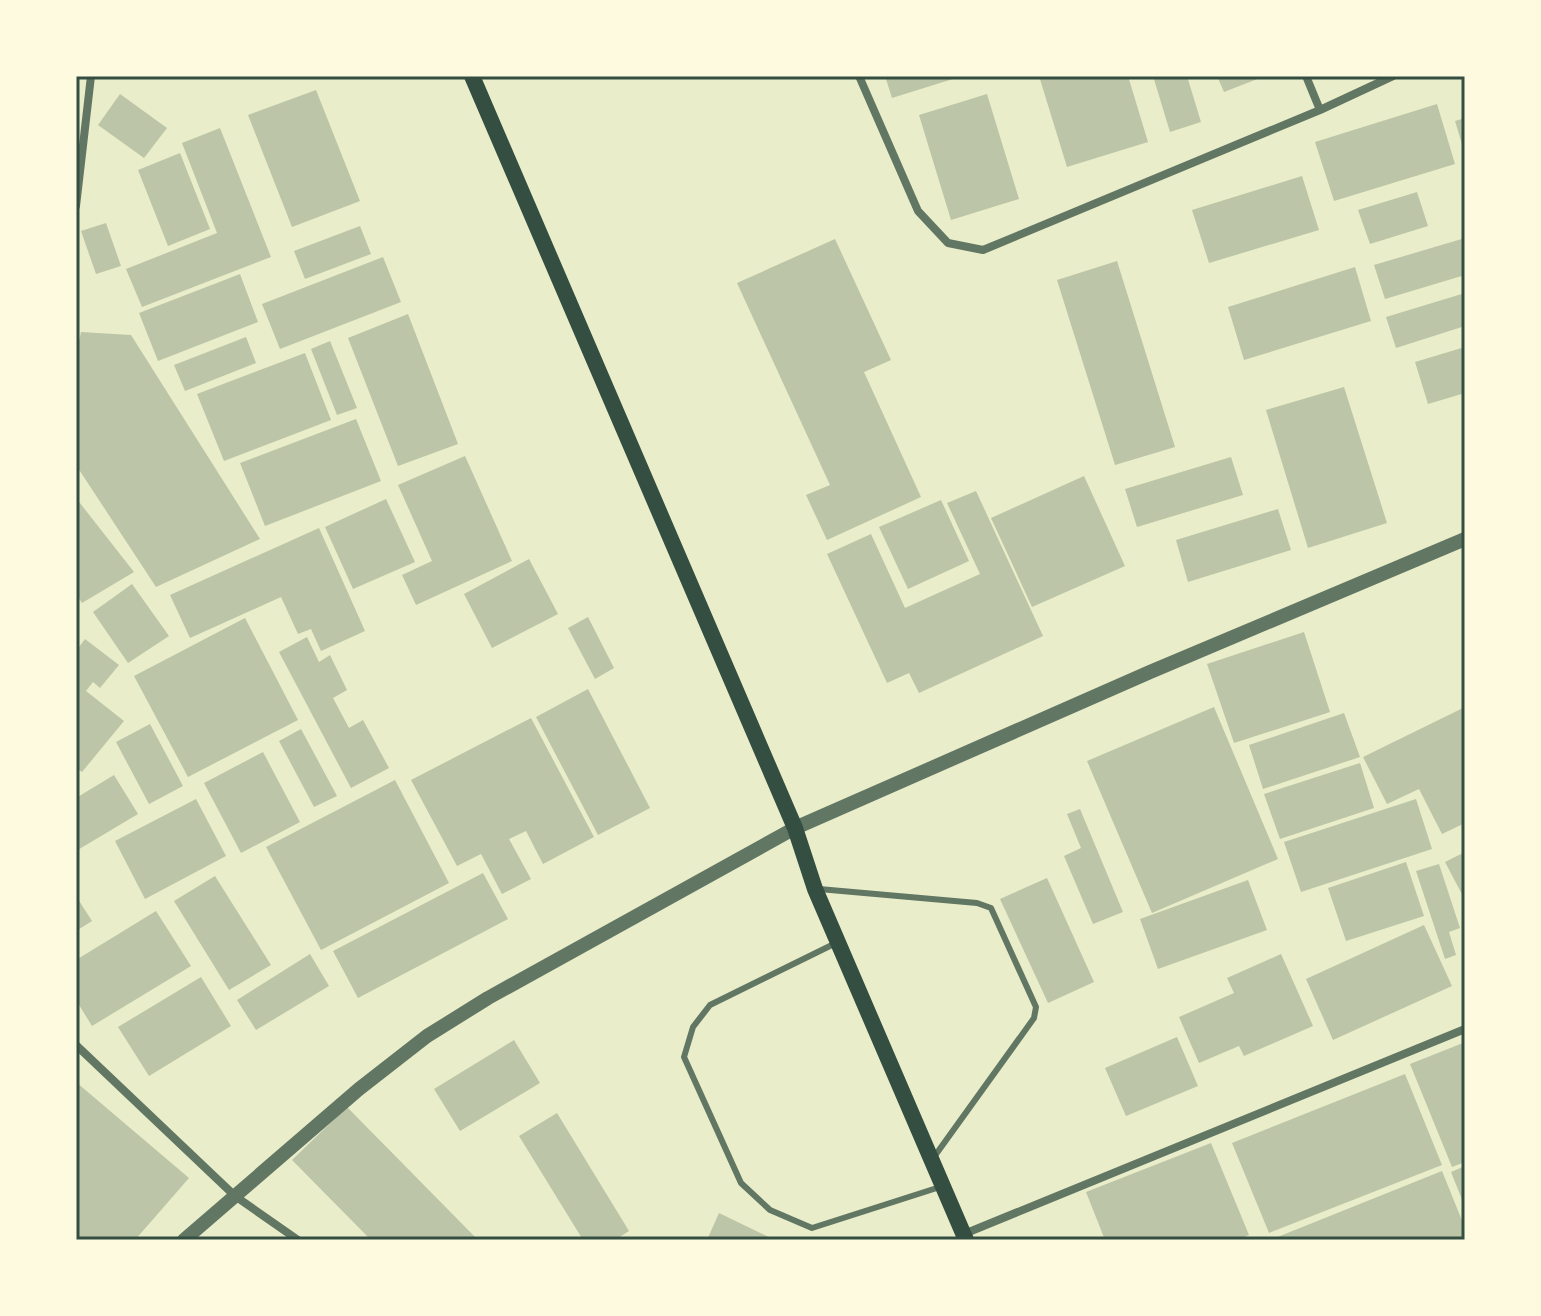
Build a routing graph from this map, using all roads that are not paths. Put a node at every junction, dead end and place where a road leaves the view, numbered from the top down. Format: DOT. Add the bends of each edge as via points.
graph roads {
  1 [pos="91,76"];
  2 [pos="472,76"];
  3 [pos="859,76"];
  4 [pos="1306,76"];
  5 [pos="1393,76"];
  6 [pos="1320,110"];
  7 [pos="76,206"];
  8 [pos="1465,539"];
  9 [pos="795,828"];
  10 [pos="815,889"];
  11 [pos="839,941"];
  12 [pos="1465,1029"];
  13 [pos="76,1045"];
  14 [pos="932,1160"];
  15 [pos="943,1186"];
  16 [pos="235,1196"];
  17 [pos="965,1237"];
  18 [pos="184,1240"];
  19 [pos="298,1240"];
  1 -- 7 [label="street"];
  2 -- 9 [label="main road"];
  3 -- 6 [label="street" via="918,211 948,243 983,250"];
  4 -- 6 [label="street"];
  5 -- 6 [label="street"];
  8 -- 9 [label="street"];
  9 -- 10 [label="main road"];
  9 -- 16 [label="street" via="427,1036"];
  10 -- 11 [label="main road"];
  10 -- 14 [label="lane" via="991,908 1036,1007 1034,1018"];
  11 -- 14 [label="main road"];
  11 -- 15 [label="lane" via="710,1005 693,1027 684,1057 741,1183 770,1210 812,1228"];
  12 -- 17 [label="street"];
  13 -- 16 [label="street"];
  14 -- 15 [label="main road"];
  15 -- 17 [label="main road"];
  16 -- 18 [label="street"];
  16 -- 19 [label="street"];
}
